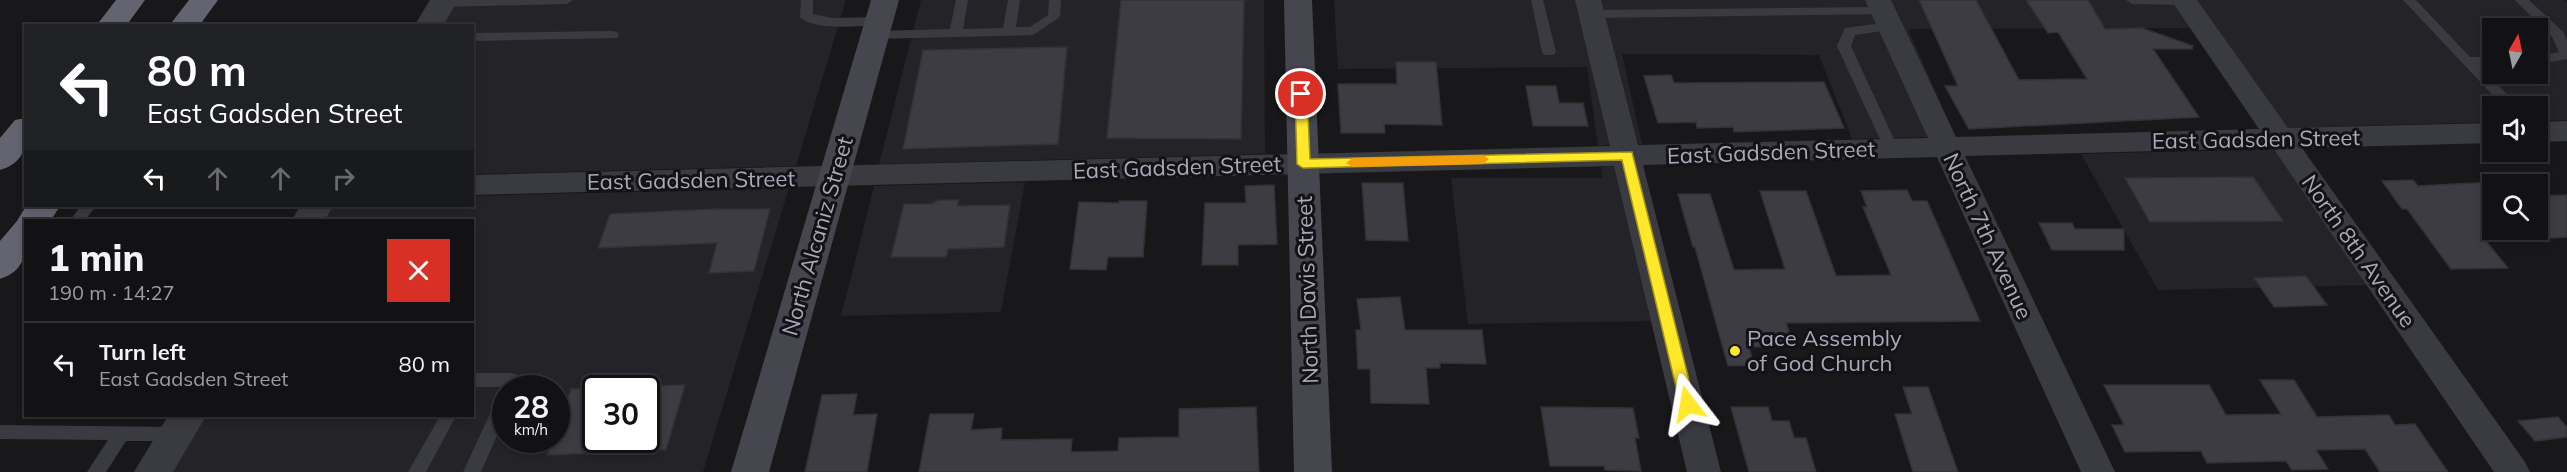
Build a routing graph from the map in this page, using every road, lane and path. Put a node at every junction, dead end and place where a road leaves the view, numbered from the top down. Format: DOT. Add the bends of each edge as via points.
graph roads {
  1 [pos="131,0"];
  2 [pos="204,0"];
  3 [pos="567,0"];
  4 [pos="807,0"];
  5 [pos="962,0"];
  6 [pos="1014,0"];
  7 [pos="1055,0"];
  8 [pos="1298,0"];
  9 [pos="1537,0"];
  10 [pos="2132,0"];
  11 [pos="2184,0"];
  12 [pos="2409,0"];
  13 [pos="2521,0"];
  14 [pos="1590,7"];
  15 [pos="438,10"];
  16 [pos="1884,13"];
  17 [pos="880,19"];
  18 [pos="112,24"];
  19 [pos="185,24"];
  20 [pos="956,33"];
  21 [pos="1009,33"];
  22 [pos="612,34"];
  23 [pos="474,38"];
  24 [pos="1549,52"];
  25 [pos="2567,54"];
  26 [pos="2548,58"];
  27 [pos="2467,61"];
  28 [pos="2482,61"];
  29 [pos="2501,96"];
  30 [pos="24,130"];
  31 [pos="2567,131"];
  32 [pos="2548,132"];
  33 [pos="2482,133"];
  34 [pos="2280,139"];
  35 [pos="1947,147"];
  36 [pos="1891,148"];
  37 [pos="1627,155"];
  38 [pos="0,159"];
  39 [pos="1303,164"];
  40 [pos="835,176"];
  41 [pos="474,185"];
  42 [pos="43,207"];
  43 [pos="88,207"];
  44 [pos="34,219"];
  45 [pos="78,219"];
  46 [pos="24,234"];
  47 [pos="0,266"];
  48 [pos="474,380"];
  49 [pos="492,380"];
  50 [pos="447,417"];
  51 [pos="182,425"];
  52 [pos="492,427"];
  53 [pos="0,432"];
  54 [pos="122,433"];
  55 [pos="96,472"];
  56 [pos="153,472"];
  57 [pos="417,472"];
  58 [pos="472,472"];
  59 [pos="750,472"];
  60 [pos="1313,472"];
  61 [pos="1704,472"];
  62 [pos="2098,472"];
  63 [pos="2513,472"];
  1 -- 18 [label="highway"];
  2 -- 19 [label="highway"];
  3 -- 15 [label="lane"];
  4 -- 17 [label="lane" via="806,17 816,20"];
  5 -- 20 [label="lane"];
  6 -- 21 [label="lane"];
  7 -- 21 [label="lane" via="1054,17 1034,31"];
  8 -- 39 [label="main road, North Davis Street"];
  9 -- 24 [label="lane"];
  10 -- 11 [label="lane"];
  11 -- 34 [label="street, North 8th Avenue"];
  12 -- 27 [label="lane"];
  13 -- 25 [label="lane" via="2558,35"];
  14 -- 16 [label="lane"];
  14 -- 37 [label="street"];
  16 -- 35 [label="street, North 7th Avenue"];
  16 -- 36 [label="lane" via="1850,31 1844,46"];
  17 -- 20 [label="lane"];
  17 -- 40 [label="main road, North Alcaniz Street"];
  20 -- 21 [label="lane"];
  22 -- 23 [label="lane"];
  25 -- 26 [label="lane"];
  27 -- 28 [label="lane"];
  27 -- 29 [label="lane"];
  30 -- 38 [label="highway"];
  31 -- 32 [label="street"];
  33 -- 34 [label="street, East Gadsden Street"];
  34 -- 35 [label="street, East Gadsden Street"];
  34 -- 63 [label="street, North 8th Avenue"];
  35 -- 36 [label="street, East Gadsden Street"];
  35 -- 62 [label="street, North 7th Avenue"];
  36 -- 37 [label="street, East Gadsden Street"];
  37 -- 39 [label="street, East Gadsden Street"];
  37 -- 61 [label="street"];
  39 -- 40 [label="street, East Gadsden Street"];
  39 -- 60 [label="main road, North Davis Street"];
  40 -- 41 [label="street, East Gadsden Street"];
  40 -- 59 [label="main road, North Alcaniz Street"];
  42 -- 44 [label="highway"];
  43 -- 45 [label="lane"];
  46 -- 47 [label="highway"];
  48 -- 49 [label="lane"];
  50 -- 57 [label="lane"];
  51 -- 54 [label="lane"];
  51 -- 56 [label="street"];
  52 -- 58 [label="lane"];
  53 -- 54 [label="lane"];
  54 -- 55 [label="lane"];
}
